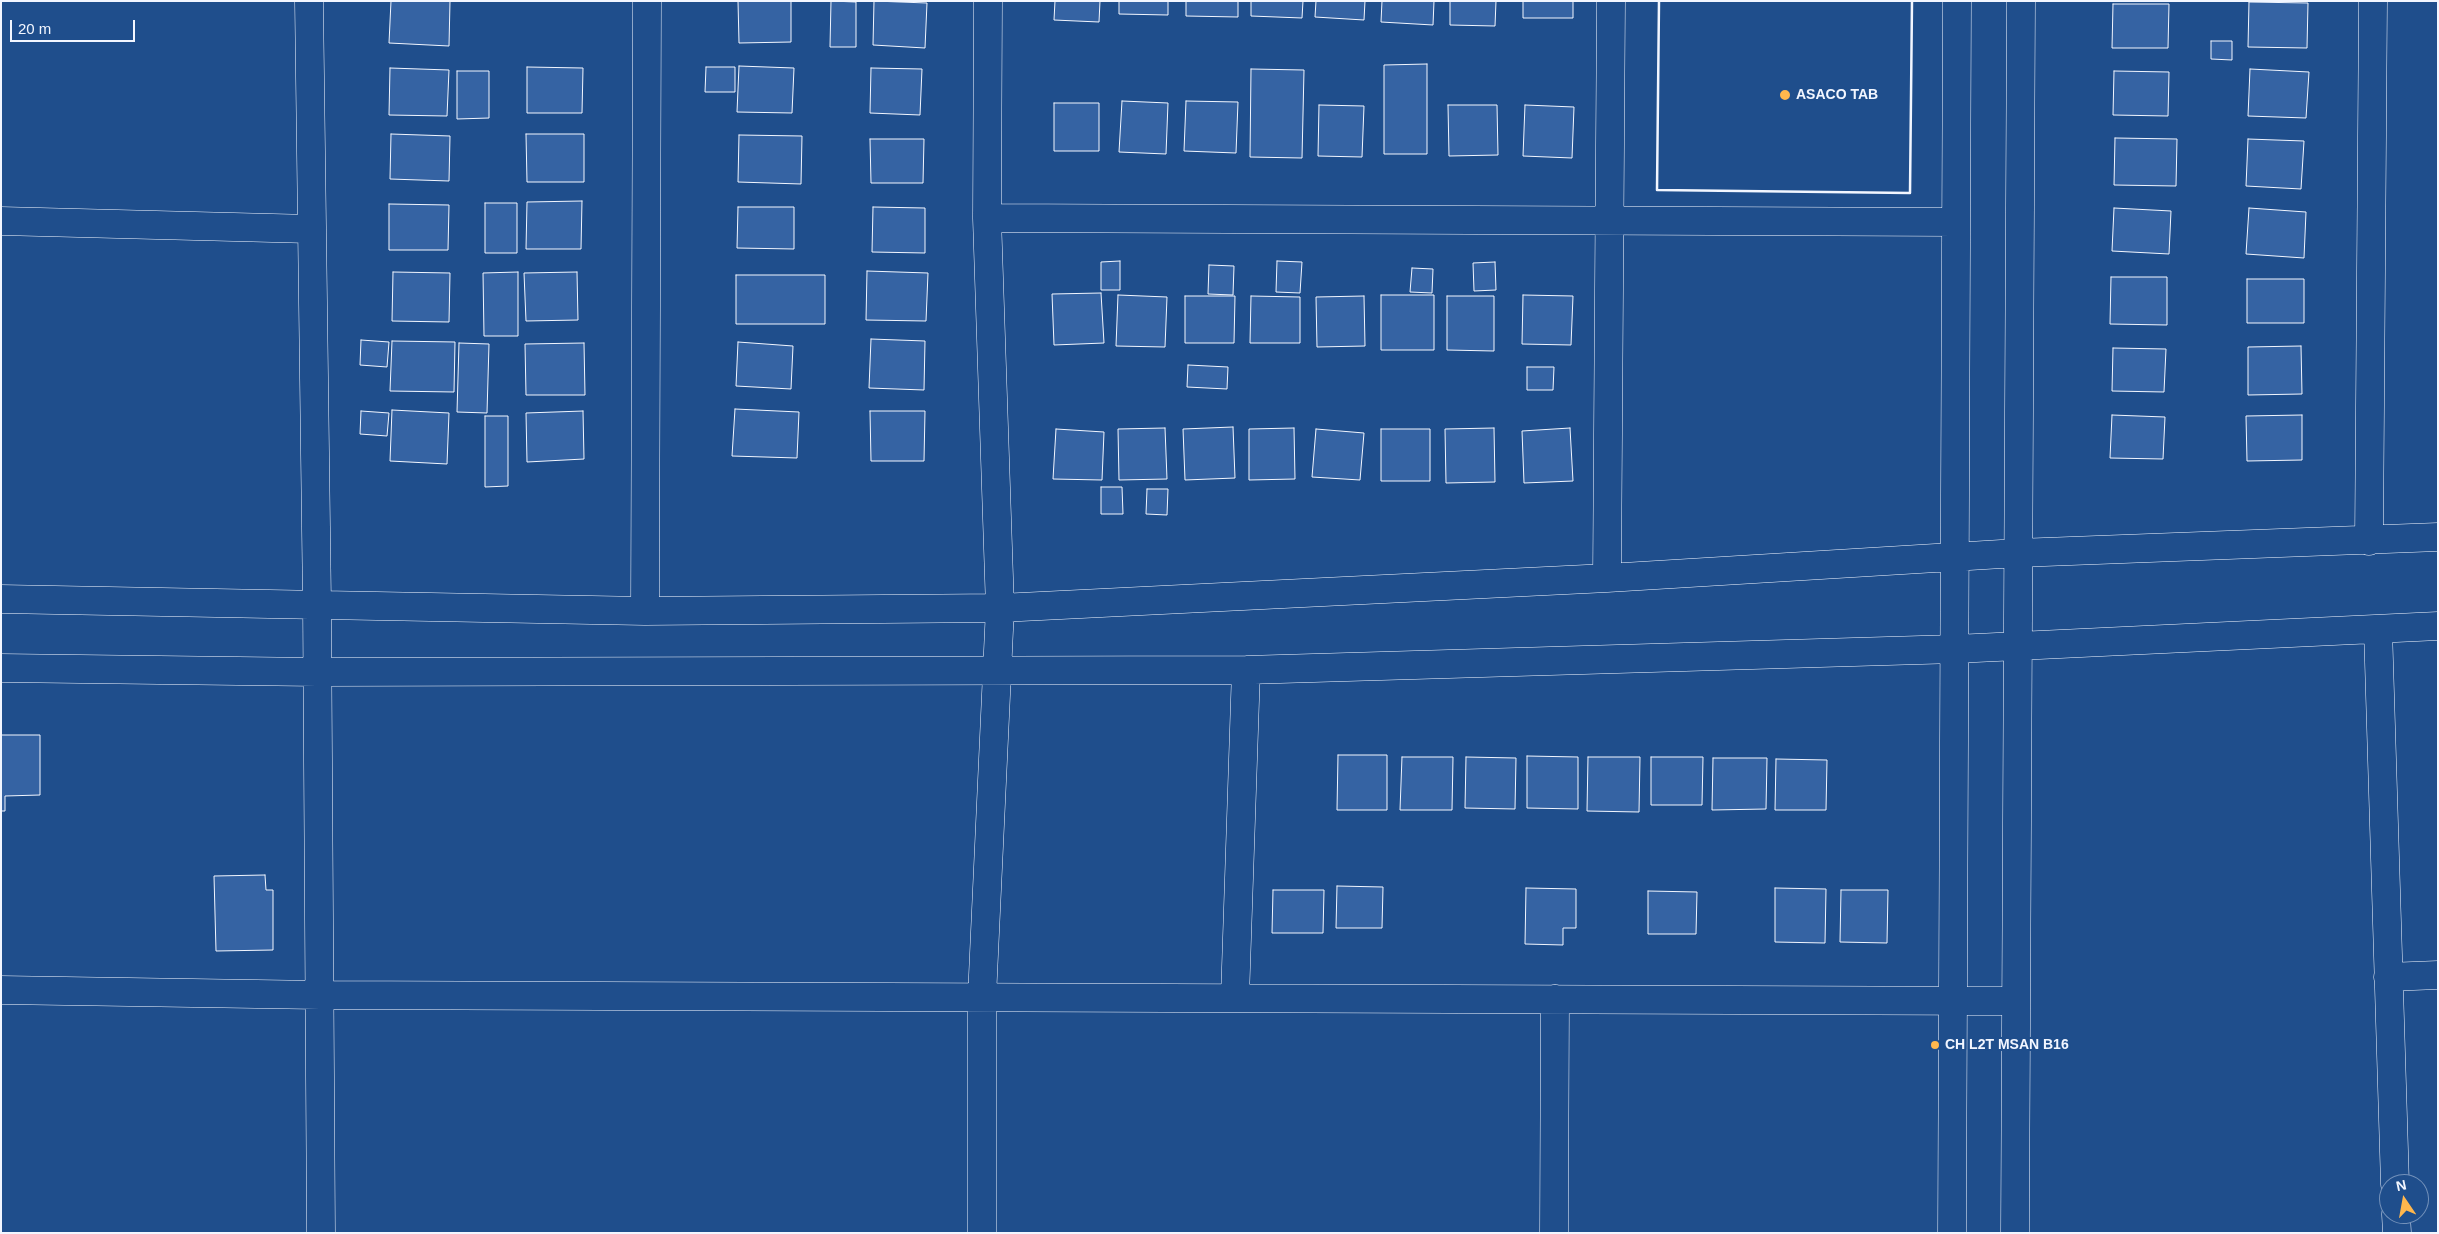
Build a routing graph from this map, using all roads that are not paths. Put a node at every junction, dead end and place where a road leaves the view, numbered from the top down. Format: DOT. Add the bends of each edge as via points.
graph roads {
  1 [pos="309,1"];
  2 [pos="647,1"];
  3 [pos="988,1"];
  4 [pos="1611,1"];
  5 [pos="1957,1"];
  6 [pos="2020,1"];
  7 [pos="2373,1"];
  8 [pos="987,218"];
  9 [pos="1609,220"];
  10 [pos="1,221"];
  11 [pos="1956,222"];
  12 [pos="311,229"];
  13 [pos="2438,537"];
  14 [pos="2369,541"];
  15 [pos="2018,553"];
  16 [pos="1955,558"];
  17 [pos="1607,578"];
  18 [pos="1,599"];
  19 [pos="317,603"];
  20 [pos="1000,608"];
  21 [pos="645,611"];
  22 [pos="2438,626"];
  23 [pos="2378,628"];
  24 [pos="2018,646"];
  25 [pos="1955,649"];
  26 [pos="1,668"];
  27 [pos="996,670"];
  28 [pos="1246,670"];
  29 [pos="317,672"];
  30 [pos="2438,975"];
  31 [pos="2388,977"];
  32 [pos="1,990"];
  33 [pos="320,995"];
  34 [pos="982,997"];
  35 [pos="1235,998"];
  36 [pos="1555,999"];
  37 [pos="1952,1000"];
  38 [pos="2016,1001"];
  39 [pos="2395,1174"];
  40 [pos="321,1233"];
  41 [pos="982,1233"];
  42 [pos="1554,1233"];
  43 [pos="1952,1233"];
  44 [pos="2015,1233"];
  1 -- 12 [label="street"];
  2 -- 21 [label="street"];
  3 -- 8 [label="street"];
  4 -- 9 [label="street"];
  5 -- 11 [label="street"];
  6 -- 15 [label="street"];
  7 -- 14 [label="street"];
  8 -- 9 [label="street"];
  8 -- 20 [label="street"];
  9 -- 11 [label="street"];
  9 -- 17 [label="street"];
  10 -- 12 [label="street"];
  11 -- 16 [label="street"];
  12 -- 19 [label="street"];
  13 -- 14 [label="street"];
  14 -- 15 [label="street"];
  15 -- 16 [label="street"];
  15 -- 24 [label="street"];
  16 -- 17 [label="street"];
  16 -- 25 [label="street"];
  17 -- 20 [label="street"];
  18 -- 19 [label="street"];
  19 -- 21 [label="street"];
  19 -- 29 [label="street"];
  20 -- 21 [label="street"];
  20 -- 27 [label="street"];
  22 -- 23 [label="street"];
  23 -- 24 [label="street"];
  23 -- 31 [label="street"];
  24 -- 25 [label="street"];
  24 -- 38 [label="street"];
  25 -- 28 [label="street"];
  25 -- 37 [label="street"];
  26 -- 29 [label="street"];
  27 -- 28 [label="street"];
  27 -- 29 [label="street"];
  27 -- 34 [label="street"];
  28 -- 35 [label="street"];
  29 -- 33 [label="street"];
  30 -- 31 [label="street"];
  31 -- 39 [label="street"];
  32 -- 33 [label="street"];
  33 -- 34 [label="street"];
  33 -- 40 [label="street"];
  34 -- 35 [label="street"];
  34 -- 41 [label="street"];
  35 -- 36 [label="street"];
  36 -- 37 [label="street"];
  36 -- 42 [label="street"];
  37 -- 38 [label="street"];
  37 -- 43 [label="street"];
  38 -- 44 [label="street"];
}
